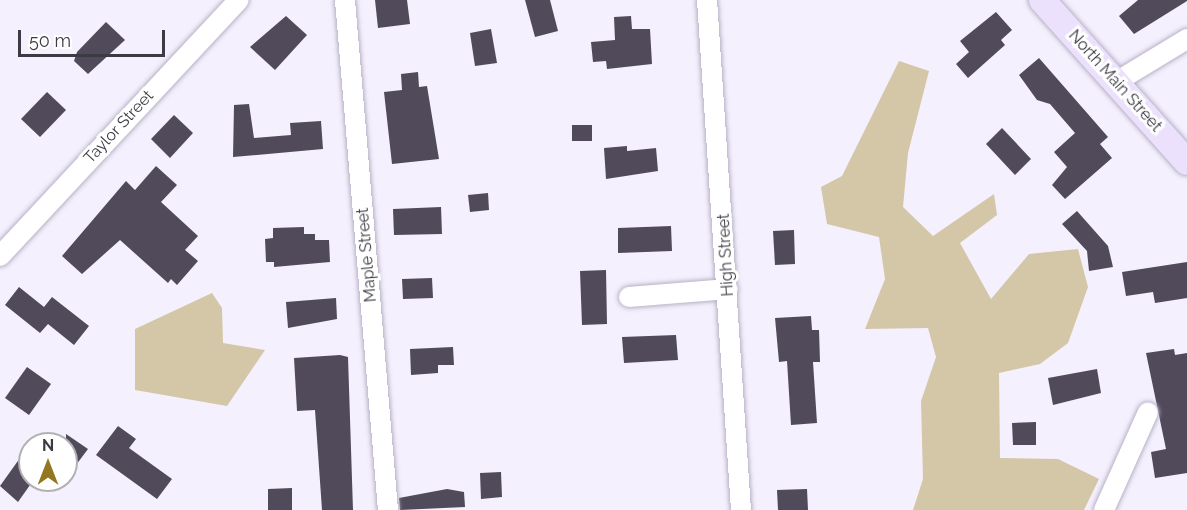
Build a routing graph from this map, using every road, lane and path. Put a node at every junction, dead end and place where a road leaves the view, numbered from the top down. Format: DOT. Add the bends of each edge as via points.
graph roads {
  1 [pos="239,0"];
  2 [pos="345,0"];
  3 [pos="707,0"];
  4 [pos="1042,0"];
  5 [pos="1187,39"];
  6 [pos="1116,82"];
  7 [pos="1187,162"];
  8 [pos="0,256"];
  9 [pos="728,290"];
  10 [pos="629,297"];
  11 [pos="1148,412"];
  12 [pos="388,510"];
  13 [pos="741,510"];
  14 [pos="1104,510"];
  1 -- 8 [label="street, Taylor Street"];
  2 -- 12 [label="street, Maple Street"];
  3 -- 9 [label="street, High Street"];
  4 -- 6 [label="main road, North Main Street"];
  5 -- 6 [label="street"];
  6 -- 7 [label="main road, North Main Street"];
  9 -- 10 [label="street"];
  9 -- 13 [label="street, High Street"];
  11 -- 14 [label="street"];
}
